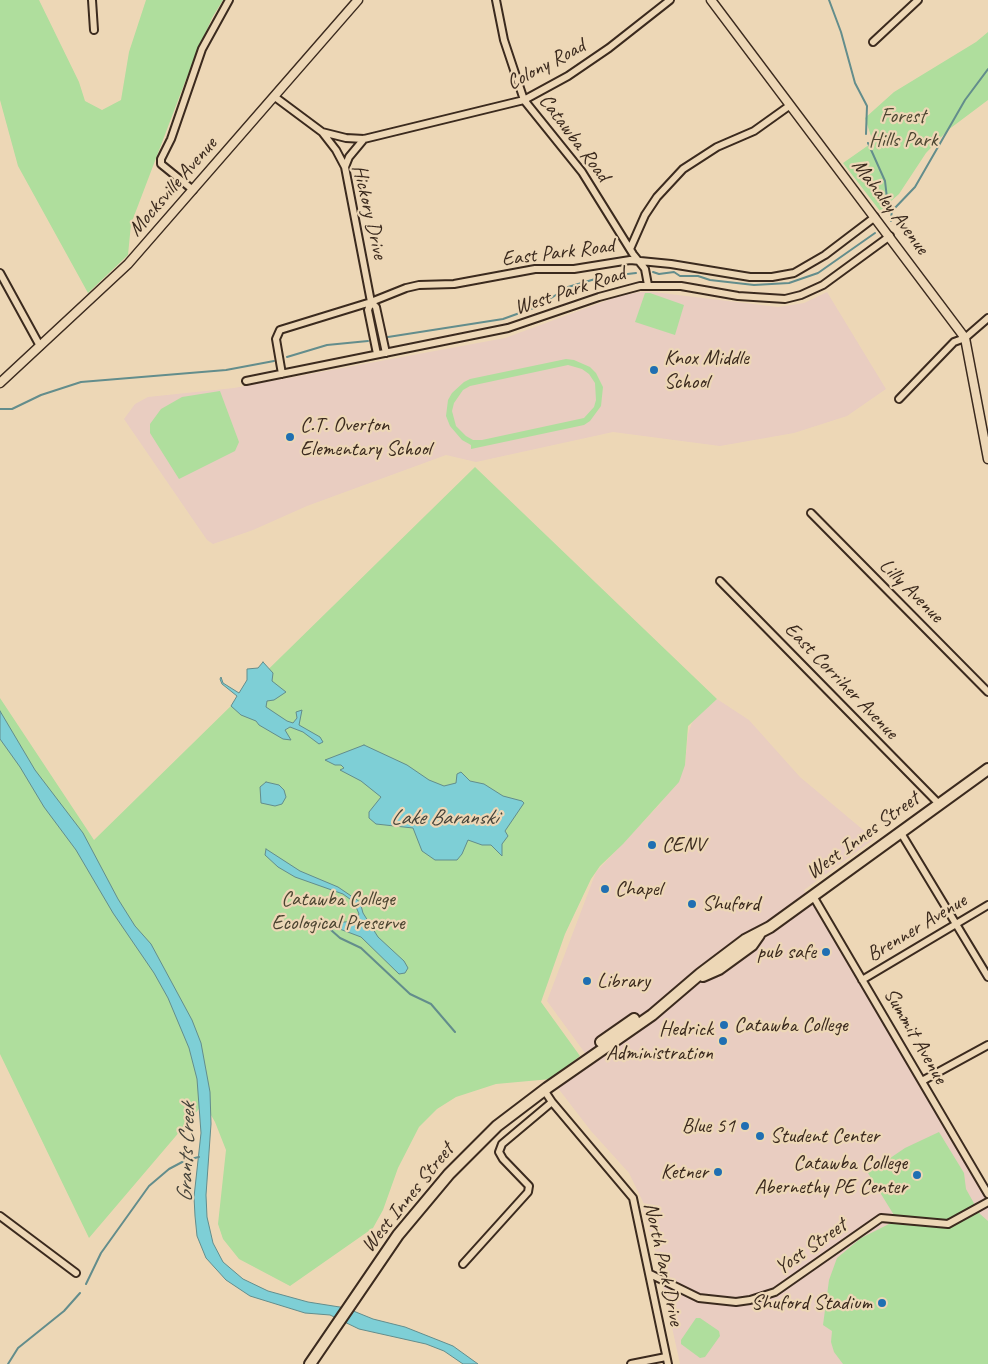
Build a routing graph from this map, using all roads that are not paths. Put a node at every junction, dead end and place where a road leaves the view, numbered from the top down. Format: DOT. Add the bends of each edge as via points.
graph roads {
  1 [pos="92,0"];
  2 [pos="229,0"];
  3 [pos="358,0"];
  4 [pos="496,0"];
  5 [pos="670,0"];
  6 [pos="711,0"];
  7 [pos="918,0"];
  8 [pos="907,3"];
  9 [pos="94,30"];
  10 [pos="873,42"];
  11 [pos="275,97"];
  12 [pos="524,100"];
  13 [pos="789,106"];
  14 [pos="322,132"];
  15 [pos="364,138"];
  16 [pos="345,168"];
  17 [pos="193,190"];
  18 [pos="876,217"];
  19 [pos="890,236"];
  20 [pos="630,249"];
  21 [pos="640,261"];
  22 [pos="0,273"];
  23 [pos="648,285"];
  24 [pos="370,302"];
  25 [pos="988,318"];
  26 [pos="965,338"];
  27 [pos="40,346"];
  28 [pos="386,352"];
  29 [pos="377,354"];
  30 [pos="282,374"];
  31 [pos="246,381"];
  32 [pos="0,383"];
  33 [pos="899,399"];
  34 [pos="988,459"];
  35 [pos="811,513"];
  36 [pos="720,581"];
  37 [pos="988,692"];
  38 [pos="988,769"];
  39 [pos="939,804"];
  40 [pos="901,833"];
  41 [pos="813,896"];
  42 [pos="988,905"];
  43 [pos="956,924"];
  44 [pos="988,977"];
  45 [pos="862,980"];
  46 [pos="988,1045"];
  47 [pos="922,1081"];
  48 [pos="544,1090"];
  49 [pos="552,1102"];
  50 [pos="988,1194"];
  51 [pos="988,1202"];
  52 [pos="0,1216"];
  53 [pos="463,1264"];
  54 [pos="76,1274"];
  55 [pos="650,1274"];
  56 [pos="666,1357"];
  57 [pos="310,1364"];
  58 [pos="631,1364"];
  59 [pos="668,1364"];
  1 -- 9 [label="street"];
  2 -- 17 [label="street" via="202,49 172,139 161,159 162,164"];
  3 -- 11 [label="street, Mocksville Avenue"];
  4 -- 12 [label="street, Catawba Road" via="504,40"];
  5 -- 12 [label="street, Colony Road" via="568,76"];
  6 -- 13 [label="street, Mahaley Avenue"];
  7 -- 8 [label="street"];
  8 -- 10 [label="street"];
  11 -- 14 [label="street, Hickory Drive"];
  11 -- 17 [label="street, Mocksville Avenue"];
  12 -- 15 [label="street, Colony Road"];
  12 -- 20 [label="street, Catawba Road" via="582,172"];
  13 -- 18 [label="street, Mahaley Avenue"];
  13 -- 20 [label="street" via="754,132 717,147 683,169 657,197"];
  14 -- 15 [label="street, Colony Road" via="346,138"];
  14 -- 16 [label="street, Hickory Drive"];
  15 -- 16 [label="street"];
  16 -- 24 [label="street, Hickory Drive"];
  17 -- 27 [label="street, Mocksville Avenue" via="120,272"];
  18 -- 19 [label="street, Mahaley Avenue"];
  18 -- 21 [label="street, East Park Road" via="825,255 782,276 750,277"];
  19 -- 23 [label="street, West Park Road" via="823,285 785,299"];
  19 -- 26 [label="street, Mahaley Avenue"];
  20 -- 21 [label="street, Catawba Road"];
  21 -- 23 [label="street, Catawba Road" via="645,268"];
  21 -- 24 [label="street, East Park Road" via="574,269 535,269 454,284 419,285"];
  22 -- 27 [label="street"];
  23 -- 28 [label="street, West Park Road" via="599,296 508,328"];
  24 -- 28 [label="street, Hickory Drive" via="376,307"];
  24 -- 29 [label="street, Hickory Drive" via="368,310"];
  24 -- 30 [label="street, East Park Road" via="280,330 276,339"];
  25 -- 26 [label="street"];
  26 -- 33 [label="street" via="954,342"];
  26 -- 34 [label="street, Mahaley Avenue"];
  27 -- 32 [label="street, Mocksville Avenue"];
  28 -- 29 [label="street, West Park Road"];
  29 -- 30 [label="street, West Park Road"];
  30 -- 31 [label="street, West Park Road"];
  35 -- 37 [label="street, Lilly Avenue"];
  36 -- 39 [label="street, East Corriher Avenue"];
  38 -- 39 [label="main road, West Innes Street"];
  39 -- 40 [label="main road, West Innes Street"];
  40 -- 41 [label="main road, West Innes Street"];
  40 -- 43 [label="street"];
  41 -- 45 [label="street, Summit Avenue"];
  41 -- 48 [label="main road, West Innes Street" via="745,940 659,1007 648,1010 574,1062 560,1079"];
  42 -- 43 [label="street, Brenner Avenue"];
  43 -- 44 [label="street"];
  43 -- 45 [label="street, Brenner Avenue"];
  45 -- 47 [label="street, Summit Avenue"];
  46 -- 47 [label="street"];
  47 -- 50 [label="street, Summit Avenue"];
  48 -- 49 [label="street, North Park Drive"];
  48 -- 57 [label="main road, West Innes Street" via="497,1126 450,1174 398,1235"];
  49 -- 53 [label="street" via="502,1144 499,1152 529,1186 528,1192"];
  49 -- 55 [label="street, North Park Drive" via="633,1198"];
  51 -- 55 [label="street, Yost Street" via="948,1224 881,1218 775,1292 750,1300 736,1302 699,1298"];
  52 -- 54 [label="street"];
  55 -- 56 [label="street, North Park Drive"];
  56 -- 58 [label="street"];
  56 -- 59 [label="street, North Park Drive"];
}
